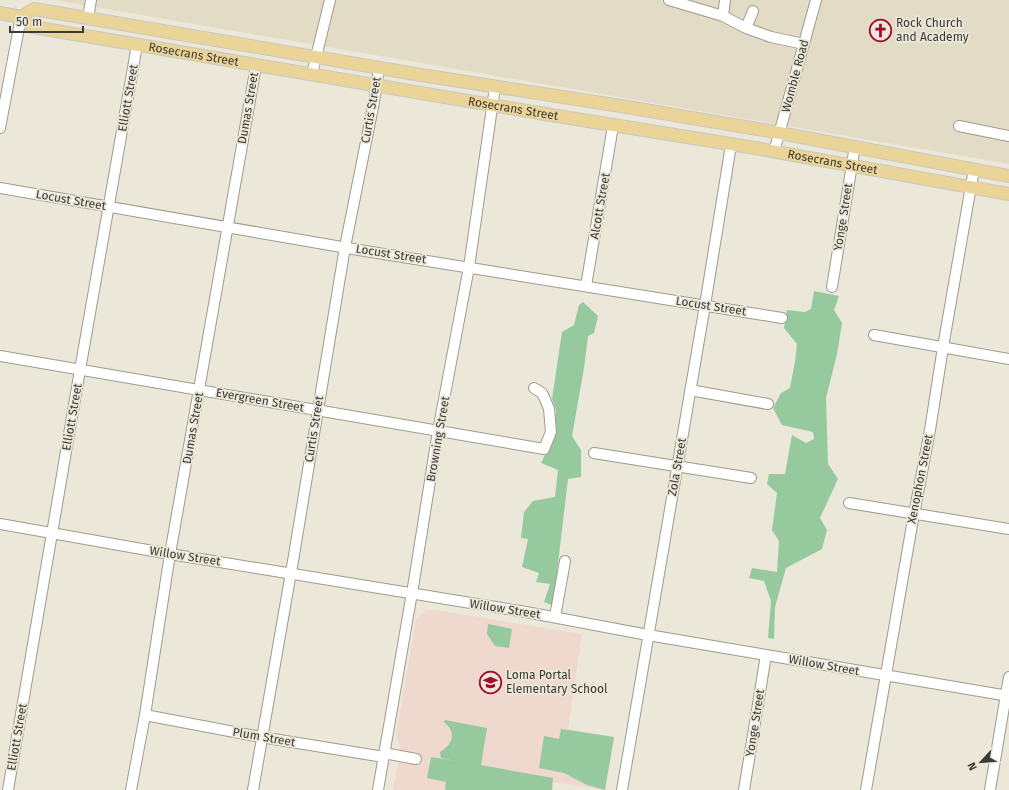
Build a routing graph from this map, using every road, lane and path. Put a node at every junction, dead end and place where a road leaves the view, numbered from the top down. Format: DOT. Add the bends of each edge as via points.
graph roads {
  1 [pos="92,0"];
  2 [pos="330,0"];
  3 [pos="669,0"];
  4 [pos="725,0"];
  5 [pos="816,0"];
  6 [pos="752,11"];
  7 [pos="0,13"];
  8 [pos="723,16"];
  9 [pos="21,17"];
  10 [pos="88,18"];
  11 [pos="746,28"];
  12 [pos="804,44"];
  13 [pos="137,45"];
  14 [pos="316,57"];
  15 [pos="256,66"];
  16 [pos="379,68"];
  17 [pos="312,74"];
  18 [pos="376,86"];
  19 [pos="495,87"];
  20 [pos="492,105"];
  21 [pos="613,126"];
  22 [pos="959,126"];
  23 [pos="0,128"];
  24 [pos="779,132"];
  25 [pos="1009,136"];
  26 [pos="731,145"];
  27 [pos="855,146"];
  28 [pos="774,152"];
  29 [pos="851,166"];
  30 [pos="974,169"];
  31 [pos="1009,176"];
  32 [pos="971,187"];
  33 [pos="0,188"];
  34 [pos="1009,194"];
  35 [pos="108,207"];
  36 [pos="228,227"];
  37 [pos="345,247"];
  38 [pos="469,267"];
  39 [pos="586,286"];
  40 [pos="832,287"];
  41 [pos="705,305"];
  42 [pos="782,318"];
  43 [pos="874,335"];
  44 [pos="943,347"];
  45 [pos="0,356"];
  46 [pos="1009,359"];
  47 [pos="80,370"];
  48 [pos="534,388"];
  49 [pos="199,390"];
  50 [pos="690,390"];
  51 [pos="768,404"];
  52 [pos="318,410"];
  53 [pos="438,431"];
  54 [pos="594,453"];
  55 [pos="677,467"];
  56 [pos="751,478"];
  57 [pos="849,503"];
  58 [pos="914,513"];
  59 [pos="0,524"];
  60 [pos="1009,529"];
  61 [pos="52,533"];
  62 [pos="170,554"];
  63 [pos="565,561"];
  64 [pos="290,574"];
  65 [pos="412,594"];
  66 [pos="555,617"];
  67 [pos="648,635"];
  68 [pos="766,655"];
  69 [pos="886,675"];
  70 [pos="1009,678"];
  71 [pos="1008,696"];
  72 [pos="145,715"];
  73 [pos="261,737"];
  74 [pos="384,755"];
  75 [pos="416,759"];
  76 [pos="8,790"];
  77 [pos="131,790"];
  78 [pos="253,790"];
  79 [pos="378,790"];
  80 [pos="622,790"];
  81 [pos="744,790"];
  82 [pos="866,790"];
  83 [pos="990,790"];
  1 -- 10 [label="street"];
  2 -- 14 [label="street"];
  3 -- 8 [label="street"];
  4 -- 8 [label="street"];
  5 -- 12 [label="street, Womble Road"];
  6 -- 11 [label="street"];
  7 -- 9 [label="main road, Rosecrans Street"];
  8 -- 11 [label="street"];
  9 -- 10 [label="main road, Rosecrans Street" via="34,9"];
  9 -- 13 [label="main road, Rosecrans Street" via="33,27"];
  9 -- 23 [label="street"];
  10 -- 14 [label="main road, Rosecrans Street"];
  11 -- 12 [label="street" via="771,37"];
  12 -- 24 [label="street, Womble Road"];
  13 -- 15 [label="main road, Rosecrans Street"];
  13 -- 35 [label="street, Elliott Street"];
  14 -- 16 [label="main road, Rosecrans Street"];
  14 -- 17 [label="street"];
  15 -- 17 [label="main road, Rosecrans Street"];
  15 -- 36 [label="street, Dumas Street"];
  16 -- 18 [label="street, Curtis Street"];
  16 -- 19 [label="main road, Rosecrans Street"];
  17 -- 18 [label="main road, Rosecrans Street"];
  18 -- 20 [label="main road, Rosecrans Street"];
  18 -- 37 [label="street, Curtis Street"];
  19 -- 20 [label="street, Browning Street"];
  19 -- 24 [label="main road, Rosecrans Street"];
  20 -- 21 [label="main road, Rosecrans Street"];
  20 -- 38 [label="street, Browning Street"];
  21 -- 26 [label="main road, Rosecrans Street"];
  21 -- 39 [label="street, Alcott Street"];
  22 -- 25 [label="street"];
  24 -- 27 [label="main road, Rosecrans Street"];
  24 -- 28 [label="street, Womble Road"];
  26 -- 28 [label="main road, Rosecrans Street"];
  26 -- 41 [label="street, Zola Street"];
  27 -- 29 [label="street, Yonge Street"];
  27 -- 30 [label="main road, Rosecrans Street"];
  28 -- 29 [label="main road, Rosecrans Street"];
  29 -- 32 [label="main road, Rosecrans Street"];
  29 -- 40 [label="street, Yonge Street"];
  30 -- 31 [label="main road, Rosecrans Street"];
  30 -- 32 [label="street, Xenophon Street"];
  32 -- 34 [label="main road, Rosecrans Street"];
  32 -- 44 [label="street, Xenophon Street"];
  33 -- 35 [label="street, Locust Street"];
  35 -- 36 [label="street, Locust Street"];
  35 -- 47 [label="street, Elliott Street"];
  36 -- 37 [label="street, Locust Street"];
  36 -- 49 [label="street, Dumas Street"];
  37 -- 38 [label="street, Locust Street"];
  37 -- 52 [label="street, Curtis Street"];
  38 -- 39 [label="street, Locust Street"];
  38 -- 53 [label="street, Browning Street"];
  39 -- 41 [label="street, Locust Street"];
  41 -- 42 [label="street, Locust Street"];
  41 -- 50 [label="street, Zola Street"];
  43 -- 44 [label="street"];
  44 -- 46 [label="street"];
  44 -- 58 [label="street, Xenophon Street"];
  45 -- 47 [label="street, Evergreen Street"];
  47 -- 49 [label="street, Evergreen Street"];
  47 -- 61 [label="street, Elliott Street"];
  48 -- 53 [label="street, Evergreen Street" via="542,393 549,409 551,432 544,449"];
  49 -- 52 [label="street, Evergreen Street"];
  49 -- 62 [label="street, Dumas Street"];
  50 -- 51 [label="street"];
  50 -- 55 [label="street, Zola Street"];
  52 -- 53 [label="street, Evergreen Street"];
  52 -- 64 [label="street, Curtis Street"];
  53 -- 65 [label="street, Browning Street"];
  54 -- 55 [label="street"];
  55 -- 56 [label="street"];
  55 -- 67 [label="street, Zola Street"];
  57 -- 58 [label="street"];
  58 -- 60 [label="street"];
  58 -- 69 [label="street, Xenophon Street"];
  59 -- 61 [label="street, Willow Street"];
  61 -- 62 [label="street, Willow Street"];
  61 -- 76 [label="street, Elliott Street"];
  62 -- 64 [label="street, Willow Street"];
  62 -- 72 [label="street, Dumas Street"];
  63 -- 66 [label="street"];
  64 -- 65 [label="street, Willow Street"];
  64 -- 73 [label="street, Curtis Street"];
  65 -- 66 [label="street, Willow Street"];
  65 -- 74 [label="street, Browning Street"];
  66 -- 67 [label="street, Willow Street"];
  67 -- 68 [label="street, Willow Street"];
  67 -- 80 [label="street, Zola Street"];
  68 -- 69 [label="street, Willow Street"];
  68 -- 81 [label="street, Yonge Street"];
  69 -- 71 [label="street, Willow Street"];
  69 -- 82 [label="street, Xenophon Street"];
  70 -- 71 [label="street"];
  71 -- 83 [label="street"];
  72 -- 73 [label="street, Plum Street"];
  72 -- 77 [label="street, Dumas Street"];
  73 -- 74 [label="street, Plum Street"];
  73 -- 78 [label="street, Curtis Street"];
  74 -- 75 [label="street, Plum Street"];
  74 -- 79 [label="street, Browning Street"];
}
